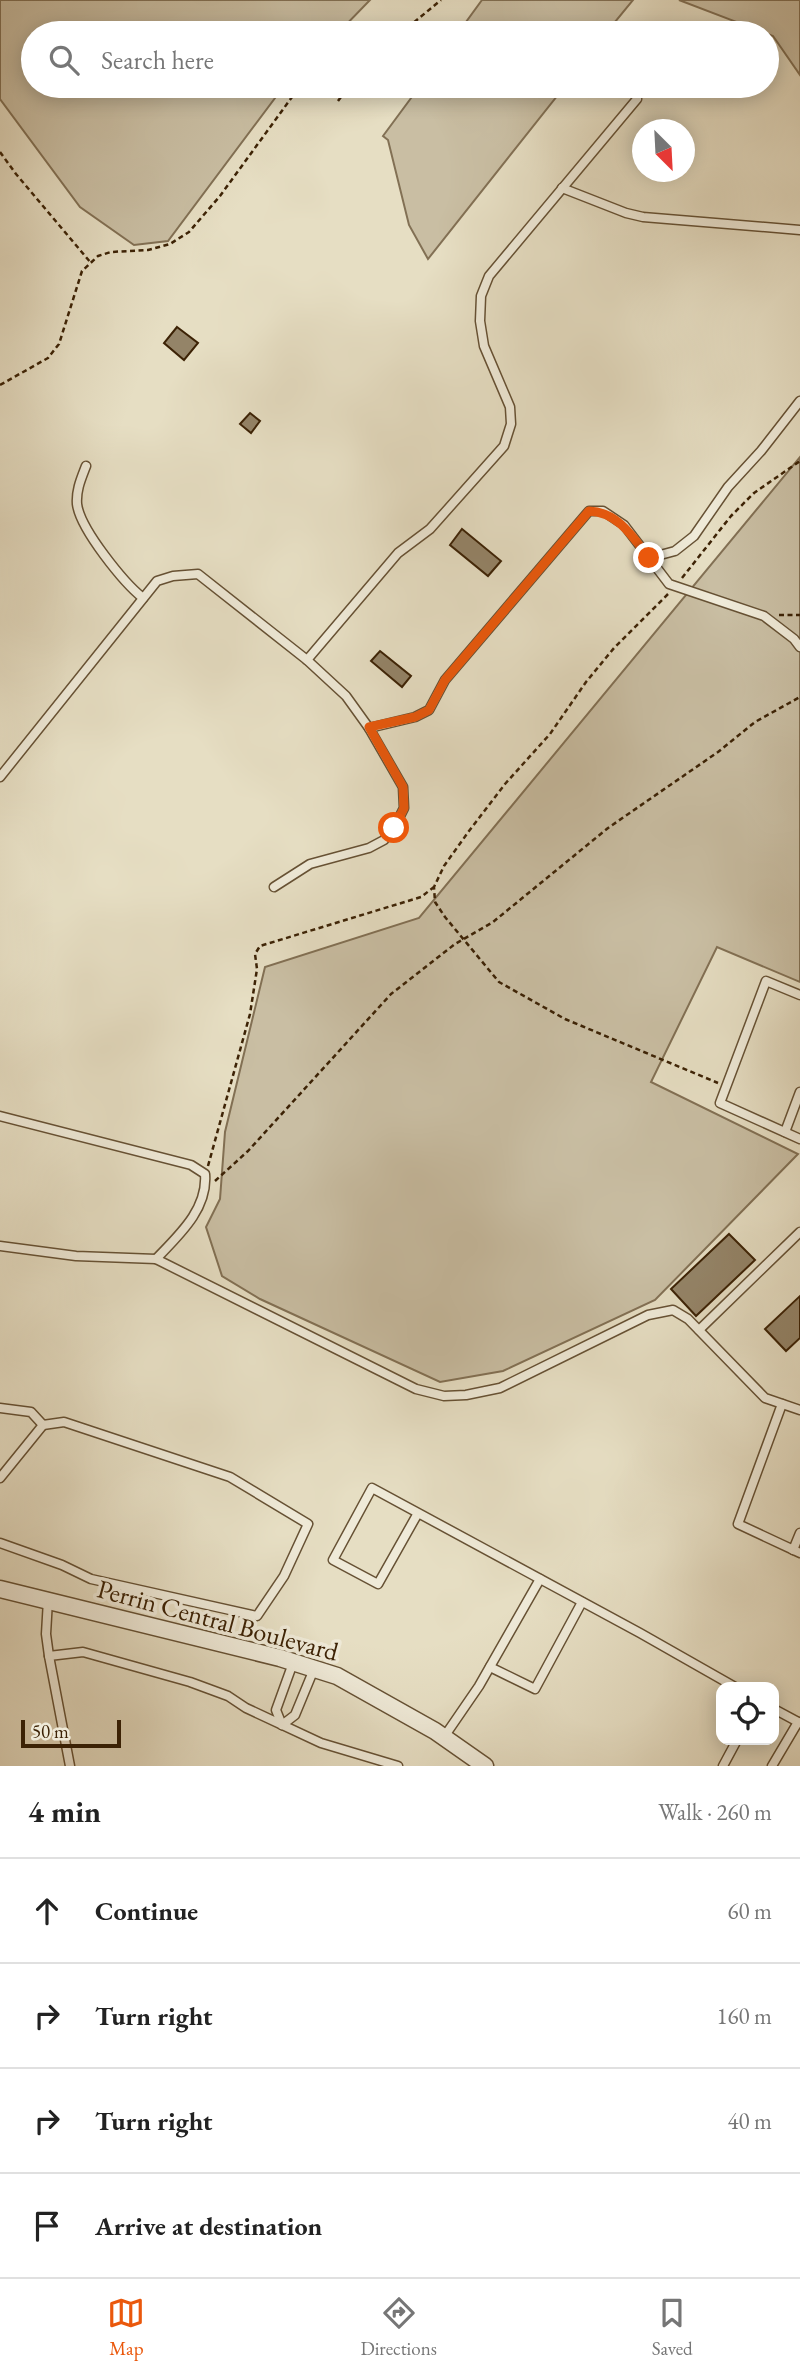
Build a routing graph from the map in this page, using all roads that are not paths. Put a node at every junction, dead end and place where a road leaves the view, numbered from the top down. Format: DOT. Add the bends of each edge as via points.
graph roads {
  1 [pos="637,99"];
  2 [pos="562,188"];
  3 [pos="800,230"];
  4 [pos="800,401"];
  5 [pos="86,466"];
  6 [pos="649,558"];
  7 [pos="143,598"];
  8 [pos="800,647"];
  9 [pos="307,660"];
  10 [pos="369,727"];
  11 [pos="0,777"];
  12 [pos="274,887"];
  13 [pos="800,995"];
  14 [pos="800,1092"];
  15 [pos="0,1116"];
  16 [pos="785,1132"];
  17 [pos="800,1139"];
  18 [pos="800,1232"];
  19 [pos="0,1245"];
  20 [pos="156,1259"];
  21 [pos="699,1329"];
  22 [pos="782,1404"];
  23 [pos="0,1408"];
  24 [pos="800,1410"];
  25 [pos="43,1425"];
  26 [pos="0,1478"];
  27 [pos="418,1513"];
  28 [pos="800,1533"];
  29 [pos="0,1543"];
  30 [pos="797,1552"];
  31 [pos="540,1579"];
  32 [pos="0,1589"];
  33 [pos="48,1600"];
  34 [pos="582,1602"];
  35 [pos="49,1656"];
  36 [pos="293,1663"];
  37 [pos="490,1667"];
  38 [pos="314,1669"];
  39 [pos="726,1682"];
  40 [pos="779,1712"];
  41 [pos="799,1723"];
  42 [pos="282,1725"];
  43 [pos="444,1737"];
  44 [pos="734,1745"];
  45 [pos="70,1766"];
  46 [pos="398,1766"];
  47 [pos="485,1766"];
  48 [pos="723,1766"];
  49 [pos="772,1766"];
  1 -- 2 [label="lane"];
  2 -- 3 [label="lane" via="643,217"];
  2 -- 9 [label="lane" via="489,276 481,296 484,345 510,407 511,424 504,446 430,529 398,553"];
  4 -- 6 [label="lane" via="728,487 694,536 675,551"];
  5 -- 7 [label="lane" via="78,485 82,521"];
  6 -- 8 [label="lane" via="669,584 764,616"];
  6 -- 10 [label="lane" via="624,525 603,511 589,511 445,680 429,710"];
  7 -- 9 [label="lane" via="157,581 198,574"];
  7 -- 11 [label="lane"];
  9 -- 10 [label="lane" via="346,696"];
  10 -- 12 [label="lane" via="403,787 404,808 394,828 369,848 310,864"];
  13 -- 16 [label="lane" via="766,981 720,1104"];
  14 -- 16 [label="lane"];
  15 -- 20 [label="lane" via="191,1165 205,1174 206,1189 197,1210"];
  16 -- 17 [label="lane"];
  18 -- 21 [label="lane"];
  19 -- 20 [label="lane" via="76,1256"];
  20 -- 21 [label="lane" via="416,1389 444,1396 500,1388 648,1315 673,1310"];
  21 -- 22 [label="lane" via="765,1398"];
  22 -- 24 [label="lane"];
  22 -- 30 [label="lane" via="738,1524"];
  23 -- 25 [label="lane" via="31,1412"];
  25 -- 26 [label="lane"];
  25 -- 29 [label="lane" via="64,1422 230,1477 308,1524 284,1576 257,1616 91,1578"];
  27 -- 27 [label="lane" via="372,1488 333,1560 377,1584"];
  27 -- 31 [label="lane"];
  28 -- 30 [label="lane"];
  31 -- 34 [label="lane"];
  31 -- 37 [label="lane"];
  32 -- 33 [label="street, Perrin Central Boulevard"];
  33 -- 35 [label="lane"];
  33 -- 36 [label="street, Perrin Central Boulevard"];
  34 -- 37 [label="lane" via="535,1689"];
  34 -- 39 [label="lane"];
  35 -- 42 [label="lane" via="83,1652 190,1682"];
  35 -- 45 [label="lane"];
  36 -- 38 [label="street, Perrin Central Boulevard"];
  36 -- 42 [label="lane" via="276,1710"];
  37 -- 43 [label="lane"];
  38 -- 42 [label="lane" via="295,1715"];
  38 -- 43 [label="street, Perrin Central Boulevard" via="364,1690"];
  40 -- 41 [label="lane"];
  41 -- 49 [label="lane"];
  42 -- 46 [label="lane" via="321,1743"];
  43 -- 47 [label="street, Perrin Central Boulevard"];
  44 -- 48 [label="lane"];
}
